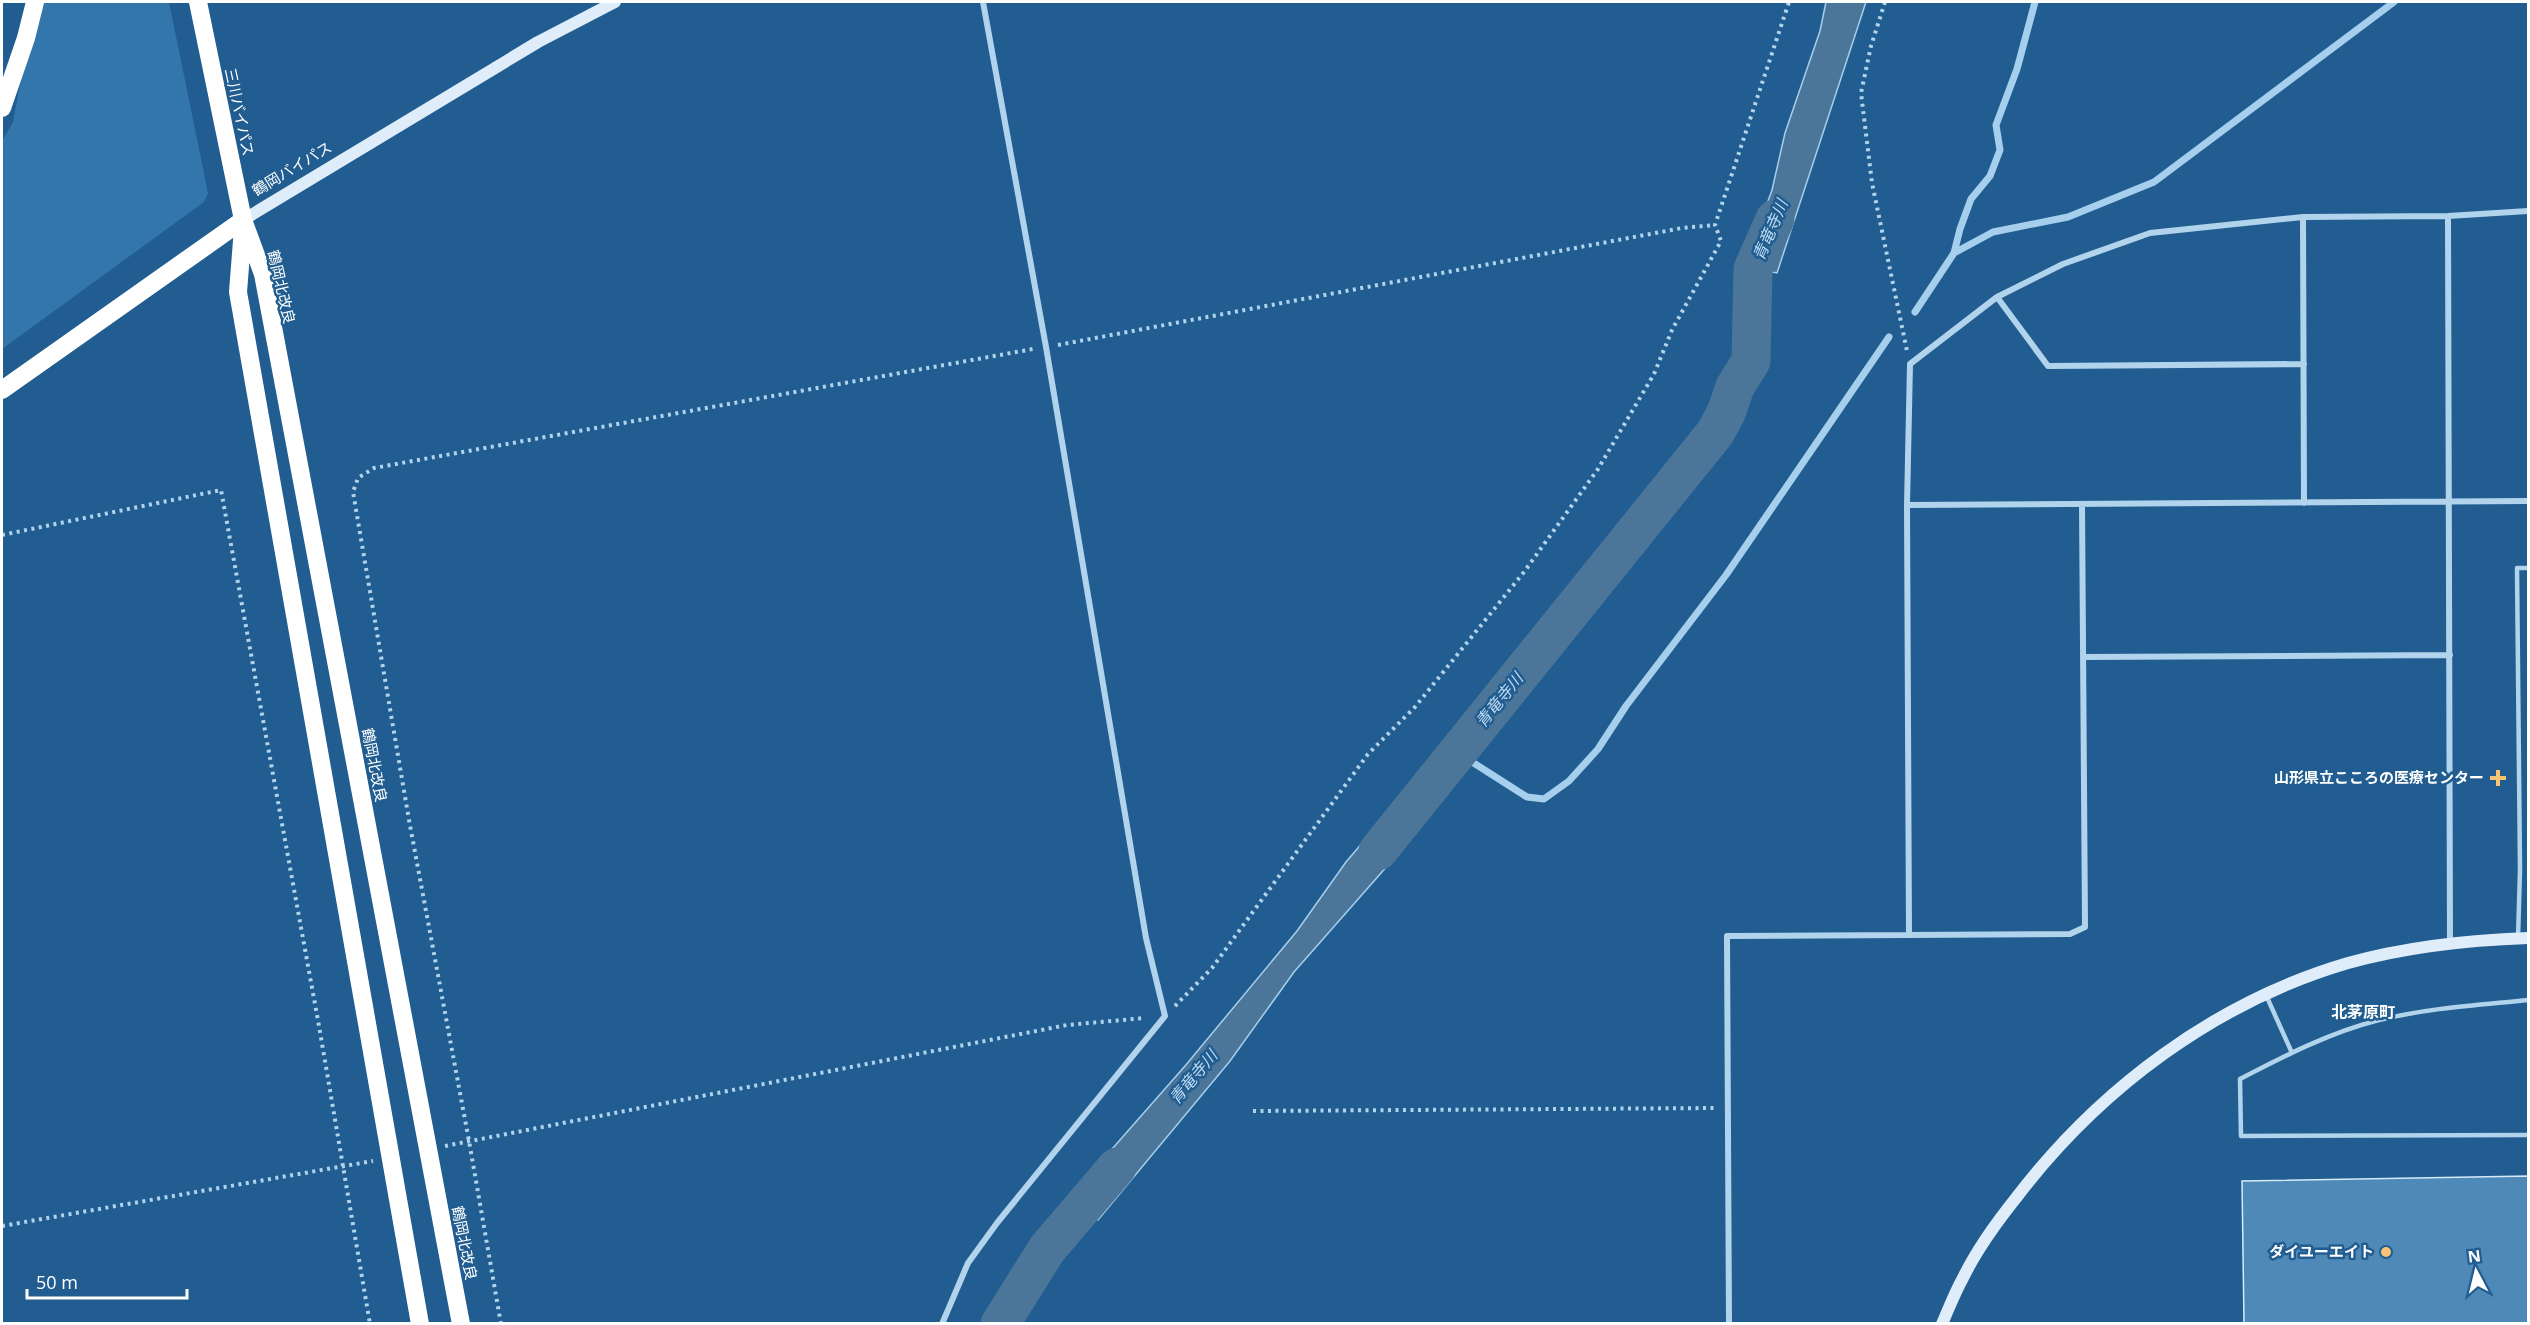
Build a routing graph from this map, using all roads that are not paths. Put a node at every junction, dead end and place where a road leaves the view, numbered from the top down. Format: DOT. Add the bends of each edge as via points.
graph roads {
  1 [pos="35,2"];
  2 [pos="615,2"];
  3 [pos="983,2"];
  4 [pos="198,5"];
  5 [pos="2,108"];
  6 [pos="2529,211"];
  7 [pos="2448,216"];
  8 [pos="2303,217"];
  9 [pos="243,220"];
  10 [pos="1997,297"];
  11 [pos="2304,364"];
  12 [pos="2,390"];
  13 [pos="2529,501"];
  14 [pos="2449,502"];
  15 [pos="2304,503"];
  16 [pos="2082,504"];
  17 [pos="1907,505"];
  18 [pos="2529,568"];
  19 [pos="2450,655"];
  20 [pos="2083,657"];
  21 [pos="1909,935"];
  22 [pos="2524,938"];
  23 [pos="2450,944"];
  24 [pos="2266,994"];
  25 [pos="2529,1000"];
  26 [pos="2292,1053"];
  27 [pos="2529,1135"];
  28 [pos="420,1323"];
  29 [pos="461,1323"];
  30 [pos="942,1323"];
  31 [pos="1729,1323"];
  32 [pos="1942,1323"];
  1 -- 5 [label="highway"];
  2 -- 9 [label="street, 鶴岡バイパス" via="538,42"];
  3 -- 30 [label="street" via="1146,938 1165,1016 997,1223 968,1263"];
  4 -- 9 [label="highway, 三川バイパス"];
  6 -- 7 [label="street"];
  7 -- 8 [label="street"];
  7 -- 14 [label="street"];
  8 -- 10 [label="street" via="2150,233 2063,264"];
  8 -- 11 [label="street"];
  9 -- 12 [label="highway, 鶴岡バイパス"];
  9 -- 28 [label="highway" via="238,292"];
  9 -- 29 [label="highway, 鶴岡北改良" via="263,274"];
  10 -- 11 [label="street" via="2048,366"];
  10 -- 17 [label="street" via="1910,364"];
  11 -- 15 [label="street"];
  13 -- 14 [label="street"];
  14 -- 15 [label="street"];
  14 -- 19 [label="street"];
  15 -- 16 [label="street"];
  16 -- 17 [label="street"];
  16 -- 20 [label="street"];
  17 -- 21 [label="street"];
  18 -- 22 [label="lane" via="2517,568"];
  19 -- 20 [label="street"];
  19 -- 23 [label="street"];
  20 -- 21 [label="street" via="2085,927 2070,934"];
  21 -- 31 [label="street" via="1727,936"];
  22 -- 23 [label="street"];
  23 -- 24 [label="street" via="2349,963"];
  24 -- 26 [label="lane"];
  24 -- 32 [label="street" via="2172,1047 2073,1129 1994,1227 1963,1277"];
  25 -- 26 [label="lane" via="2378,1020"];
  26 -- 27 [label="lane" via="2240,1079 2241,1136"];
}
